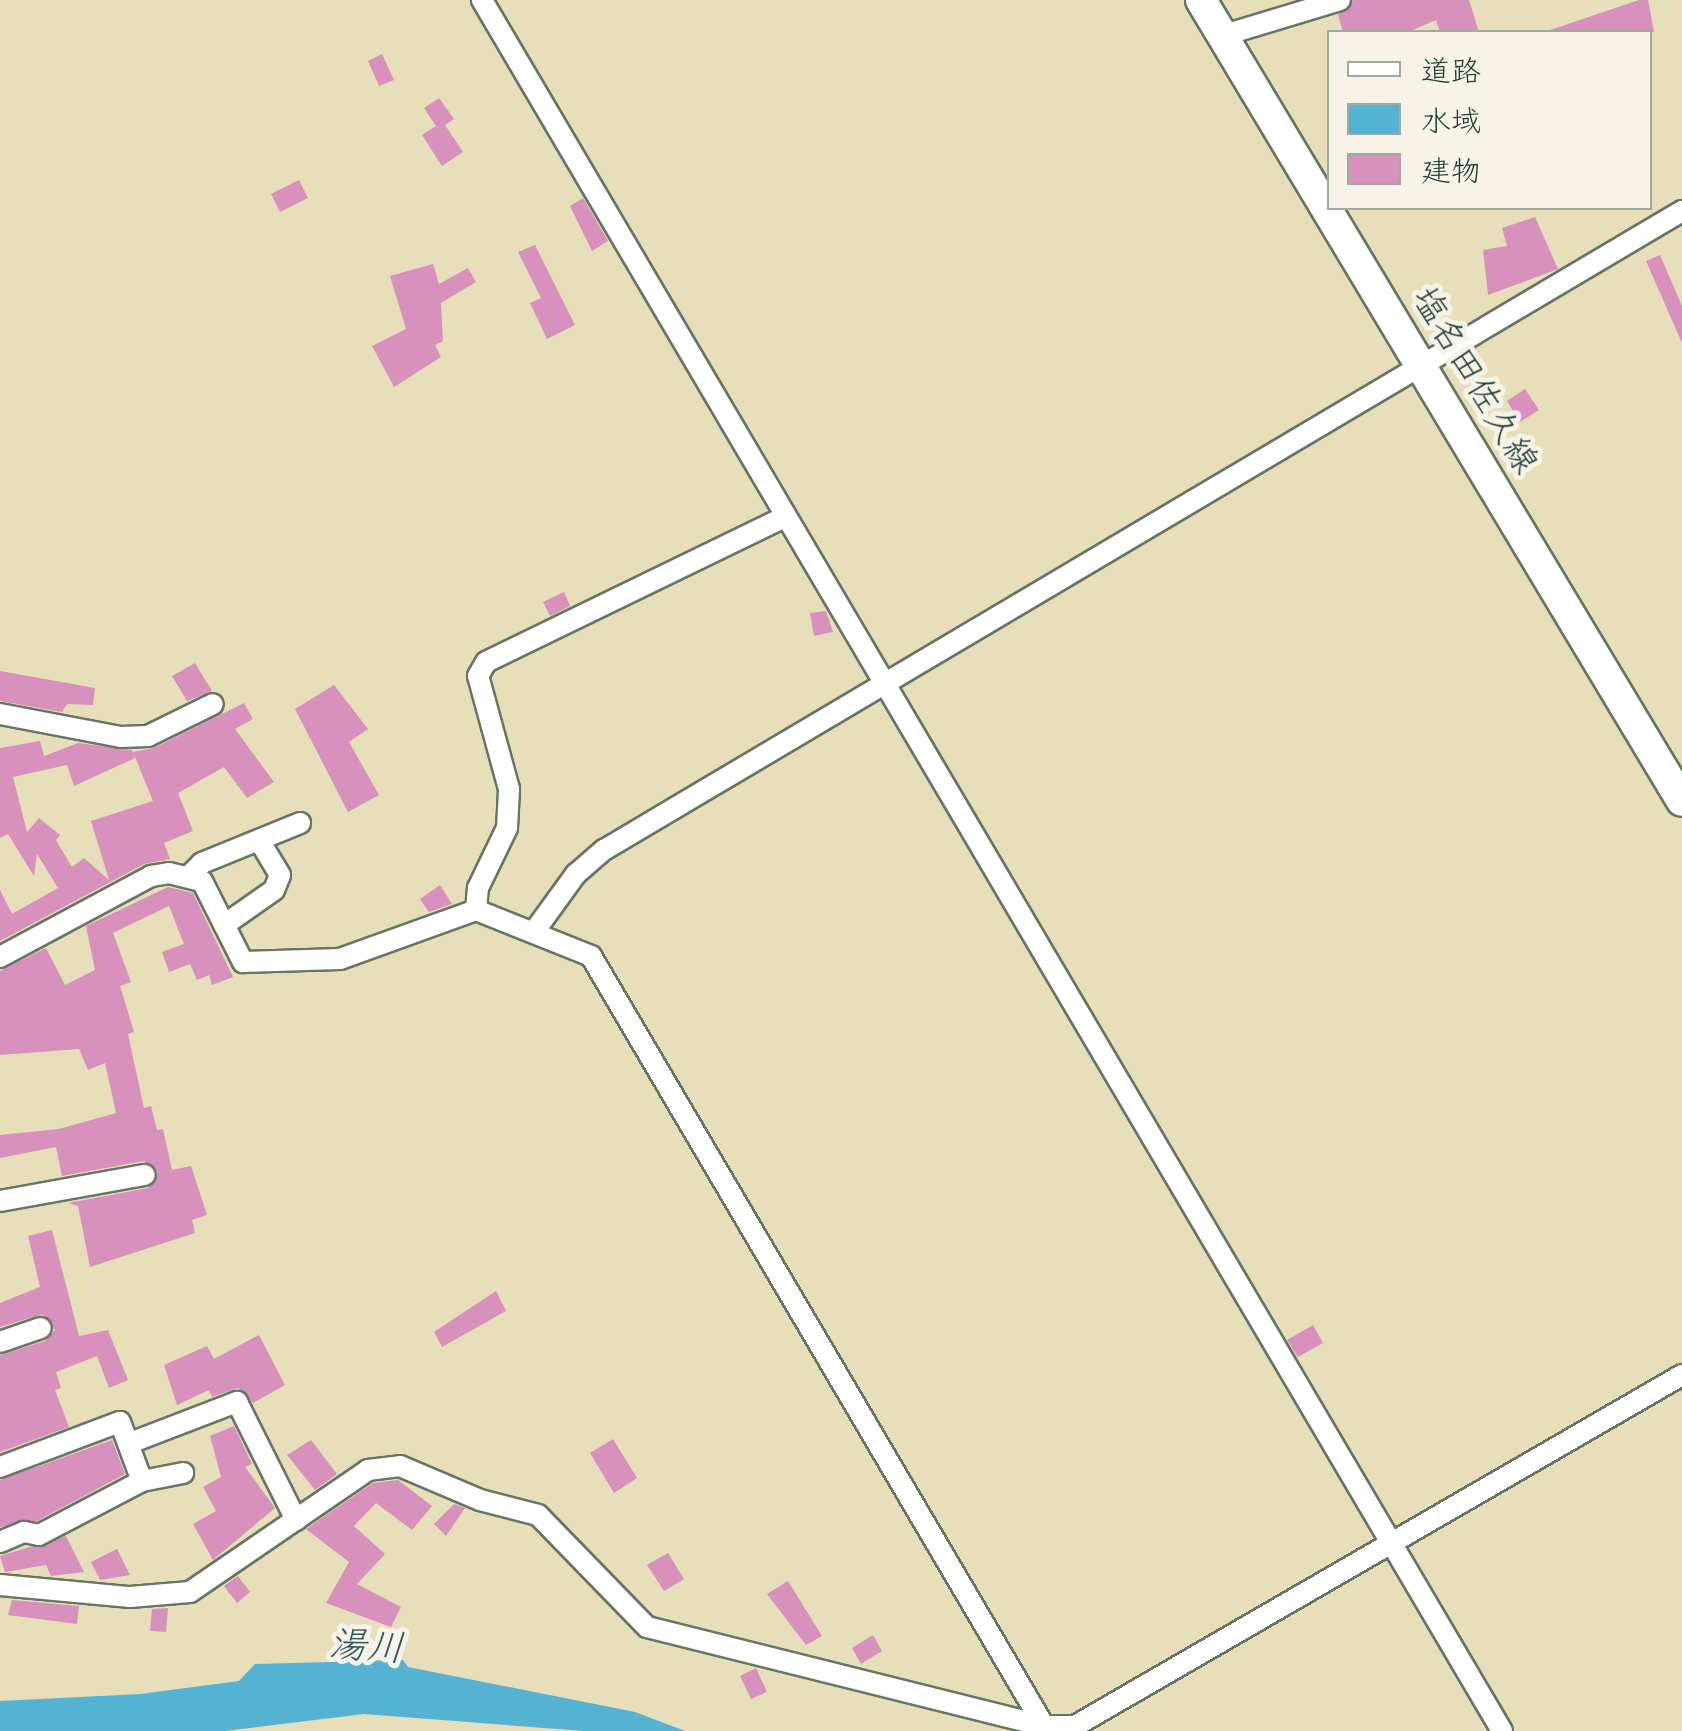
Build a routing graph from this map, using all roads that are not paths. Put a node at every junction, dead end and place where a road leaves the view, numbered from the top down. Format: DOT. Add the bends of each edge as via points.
graph roads {
  1 [pos="482,0"];
  2 [pos="1200,0"];
  3 [pos="1340,0"];
  4 [pos="1221,36"];
  5 [pos="1682,211"];
  6 [pos="1419,370"];
  7 [pos="786,517"];
  8 [pos="881,683"];
  9 [pos="213,704"];
  10 [pos="0,714"];
  11 [pos="1682,802"];
  12 [pos="300,823"];
  13 [pos="261,844"];
  14 [pos="191,874"];
  15 [pos="476,910"];
  16 [pos="224,926"];
  17 [pos="536,929"];
  18 [pos="0,957"];
  19 [pos="146,1175"];
  20 [pos="0,1200"];
  21 [pos="41,1328"];
  22 [pos="0,1342"];
  23 [pos="1682,1375"];
  24 [pos="130,1443"];
  25 [pos="0,1468"];
  26 [pos="183,1473"];
  27 [pos="142,1481"];
  28 [pos="296,1520"];
  29 [pos="0,1542"];
  30 [pos="1393,1545"];
  31 [pos="0,1585"];
  32 [pos="1044,1726"];
  33 [pos="1502,1731"];
  1 -- 7 [label="street"];
  2 -- 4 [label="main road, 塩名田佐久線"];
  3 -- 4 [label="street"];
  4 -- 6 [label="main road, 塩名田佐久線"];
  5 -- 6 [label="street"];
  6 -- 8 [label="street"];
  6 -- 11 [label="main road, 塩名田佐久線"];
  7 -- 8 [label="street"];
  7 -- 15 [label="street" via="486,662 478,676 509,789 506,828 478,888"];
  8 -- 17 [label="street" via="604,850 576,874"];
  8 -- 30 [label="street"];
  9 -- 10 [label="street" via="148,736"];
  12 -- 13 [label="street"];
  13 -- 14 [label="street" via="202,863"];
  13 -- 16 [label="street" via="280,875 274,890"];
  14 -- 16 [label="street" via="202,881"];
  14 -- 18 [label="street" via="151,876"];
  15 -- 16 [label="street" via="340,960 243,962"];
  15 -- 17 [label="street"];
  17 -- 32 [label="street" via="582,949 600,966"];
  19 -- 20 [label="street"];
  21 -- 22 [label="street"];
  23 -- 30 [label="street"];
  24 -- 25 [label="street" via="120,1422"];
  24 -- 27 [label="street"];
  24 -- 28 [label="street" via="237,1402"];
  26 -- 27 [label="street"];
  27 -- 29 [label="street" via="39,1535 24,1532"];
  28 -- 31 [label="street" via="190,1592 130,1597"];
  28 -- 32 [label="street" via="368,1470 400,1466 480,1500 538,1515 647,1626"];
  30 -- 32 [label="street" via="1087,1721"];
  30 -- 33 [label="street"];
}
